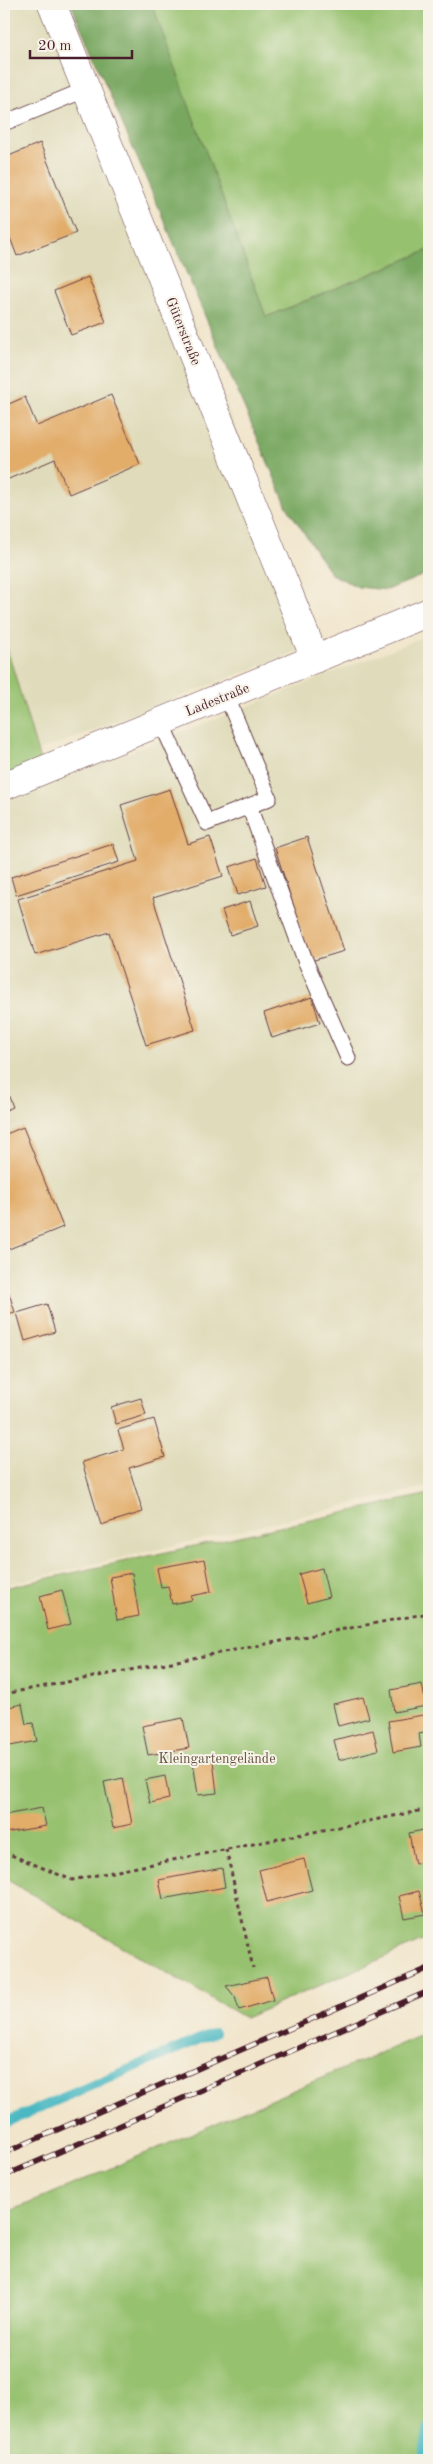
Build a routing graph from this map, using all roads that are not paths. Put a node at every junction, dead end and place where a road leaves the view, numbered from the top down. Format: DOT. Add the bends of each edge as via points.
graph roads {
  1 [pos="52,4"];
  2 [pos="87,89"];
  3 [pos="4,123"];
  4 [pos="429,612"];
  5 [pos="315,659"];
  6 [pos="226,695"];
  7 [pos="161,722"];
  8 [pos="4,786"];
  9 [pos="250,806"];
  10 [pos="348,1058"];
  1 -- 2 [label="street, Güterstraße"];
  2 -- 3 [label="lane"];
  2 -- 5 [label="street, Güterstraße"];
  4 -- 5 [label="street, Ladestraße"];
  5 -- 6 [label="street, Ladestraße"];
  6 -- 7 [label="street, Ladestraße"];
  6 -- 9 [label="lane" via="269,798"];
  7 -- 8 [label="street, Ladestraße"];
  7 -- 9 [label="lane" via="207,823"];
  9 -- 10 [label="lane" via="305,960"];
}
